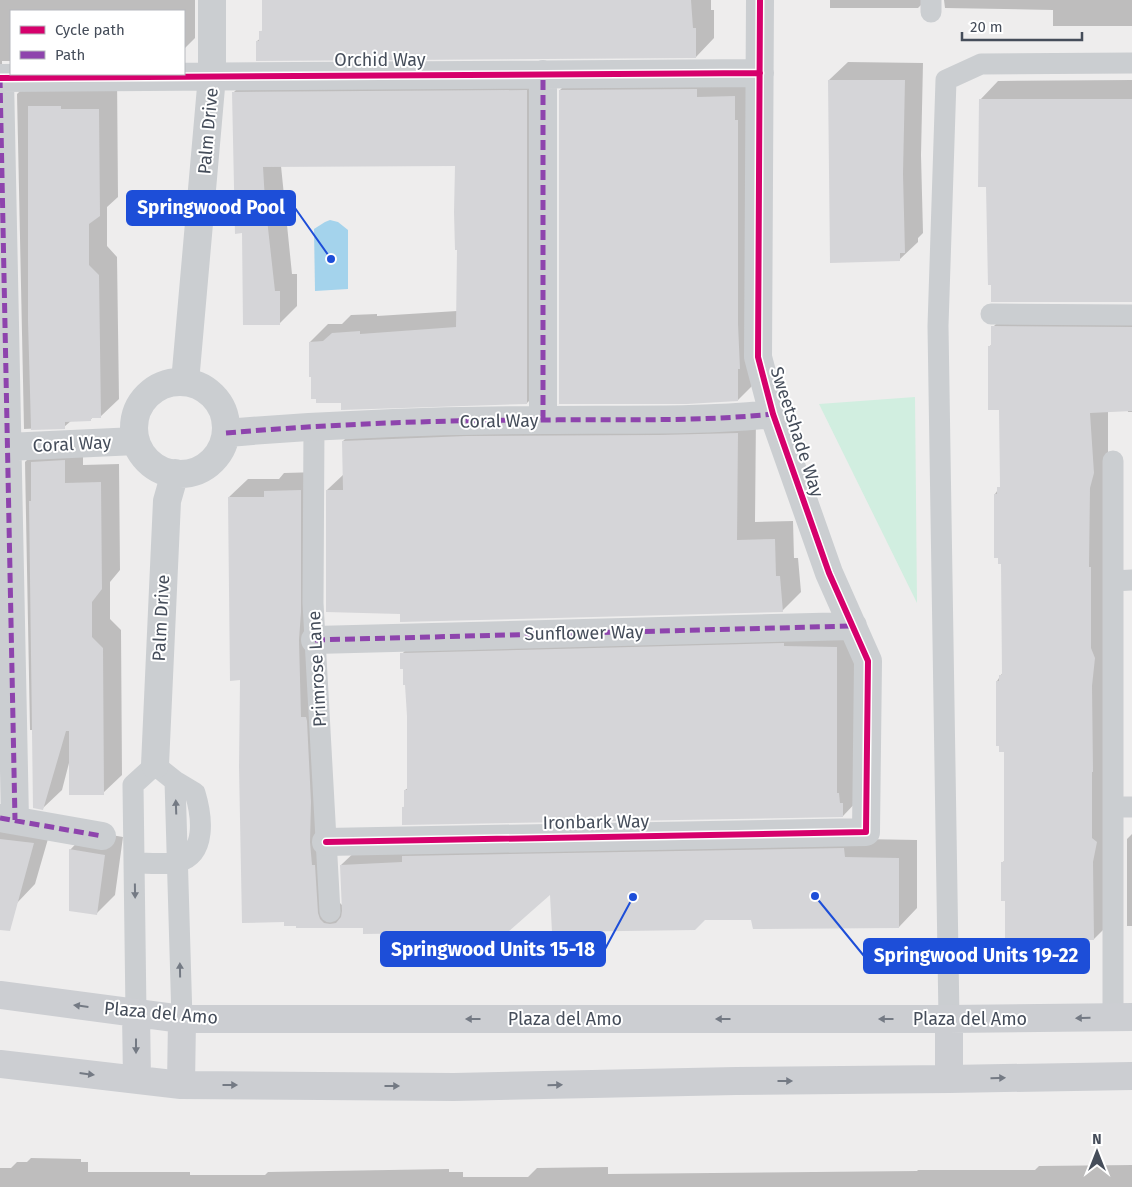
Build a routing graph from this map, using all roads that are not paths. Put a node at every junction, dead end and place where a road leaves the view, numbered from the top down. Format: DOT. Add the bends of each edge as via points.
graph roads {
  1 [pos="212,0"];
  2 [pos="760,0"];
  3 [pos="1132,63"];
  4 [pos="760,72"];
  5 [pos="543,74"];
  6 [pos="212,76"];
  7 [pos="0,78"];
  8 [pos="991,314"];
  9 [pos="1132,315"];
  10 [pos="185,382"];
  11 [pos="772,414"];
  12 [pos="542,420"];
  13 [pos="314,426"];
  14 [pos="226,433"];
  15 [pos="136,441"];
  16 [pos="7,447"];
  17 [pos="1112,461"];
  18 [pos="175,473"];
  19 [pos="1122,581"];
  20 [pos="853,626"];
  21 [pos="315,640"];
  22 [pos="165,773"];
  23 [pos="1122,807"];
  24 [pos="7,819"];
  25 [pos="866,832"];
  26 [pos="102,836"];
  27 [pos="326,842"];
  28 [pos="178,862"];
  29 [pos="134,863"];
  30 [pos="330,912"];
  31 [pos="0,995"];
  32 [pos="136,1013"];
  33 [pos="1122,1017"];
  34 [pos="182,1018"];
  35 [pos="950,1019"];
  36 [pos="0,1064"];
  37 [pos="1132,1076"];
  38 [pos="137,1080"];
  39 [pos="949,1080"];
  40 [pos="181,1085"];
  1 -- 6 [label="street, Palm Drive"];
  2 -- 4 [label="street, Sweetshade Way"];
  3 -- 35 [label="lane" via="981,64 946,80 938,326"];
  4 -- 5 [label="street, Orchid Way"];
  4 -- 11 [label="street, Sweetshade Way" via="758,357"];
  5 -- 6 [label="street, Orchid Way"];
  5 -- 12 [label="street"];
  6 -- 7 [label="street, Orchid Way"];
  6 -- 10 [label="street, Palm Drive"];
  7 -- 16 [label="street"];
  8 -- 9 [label="lane"];
  10 -- 14 [label="street" via="202,387 216,399 225,415"];
  10 -- 15 [label="street" via="167,384 151,392 140,406 134,423"];
  11 -- 12 [label="street, Coral Way" via="728,419"];
  11 -- 20 [label="street, Sweetshade Way" via="830,573"];
  12 -- 13 [label="street, Coral Way"];
  13 -- 14 [label="street, Coral Way"];
  13 -- 21 [label="lane, Primrose Lane"];
  14 -- 18 [label="street" via="221,450 210,464 193,472"];
  15 -- 16 [label="street, Coral Way"];
  15 -- 18 [label="street" via="144,457 158,468"];
  16 -- 24 [label="street"];
  17 -- 19 [label="lane"];
  18 -- 22 [label="street, Palm Drive" via="167,501"];
  19 -- 23 [label="lane"];
  20 -- 21 [label="street, Sunflower Way"];
  20 -- 25 [label="street, Sweetshade Way" via="868,662"];
  21 -- 27 [label="lane, Primrose Lane"];
  28 -- 22 [label="lane, Palm Drive, one-way"];
  22 -- 29 [label="lane" via="133,785"];
  23 -- 33 [label="lane"];
  24 -- 26 [label="street"];
  25 -- 27 [label="street, Ironbark Way"];
  27 -- 30 [label="lane, Primrose Lane"];
  28 -- 29 [label="lane"];
  34 -- 28 [label="lane, Palm Drive, one-way"];
  29 -- 32 [label="lane, one-way"];
  32 -- 31 [label="main road, Plaza del Amo, one-way"];
  32 -- 34 [label="main road, Plaza del Amo"];
  32 -- 38 [label="main road, one-way"];
  33 -- 35 [label="main road, Plaza del Amo, one-way"];
  35 -- 34 [label="main road, Plaza del Amo, one-way"];
  34 -- 40 [label="main road"];
  35 -- 39 [label="main road"];
  36 -- 38 [label="main road, one-way"];
  39 -- 37 [label="main road, one-way"];
  38 -- 40 [label="main road"];
  40 -- 39 [label="main road, one-way" via="454,1087"];
}
